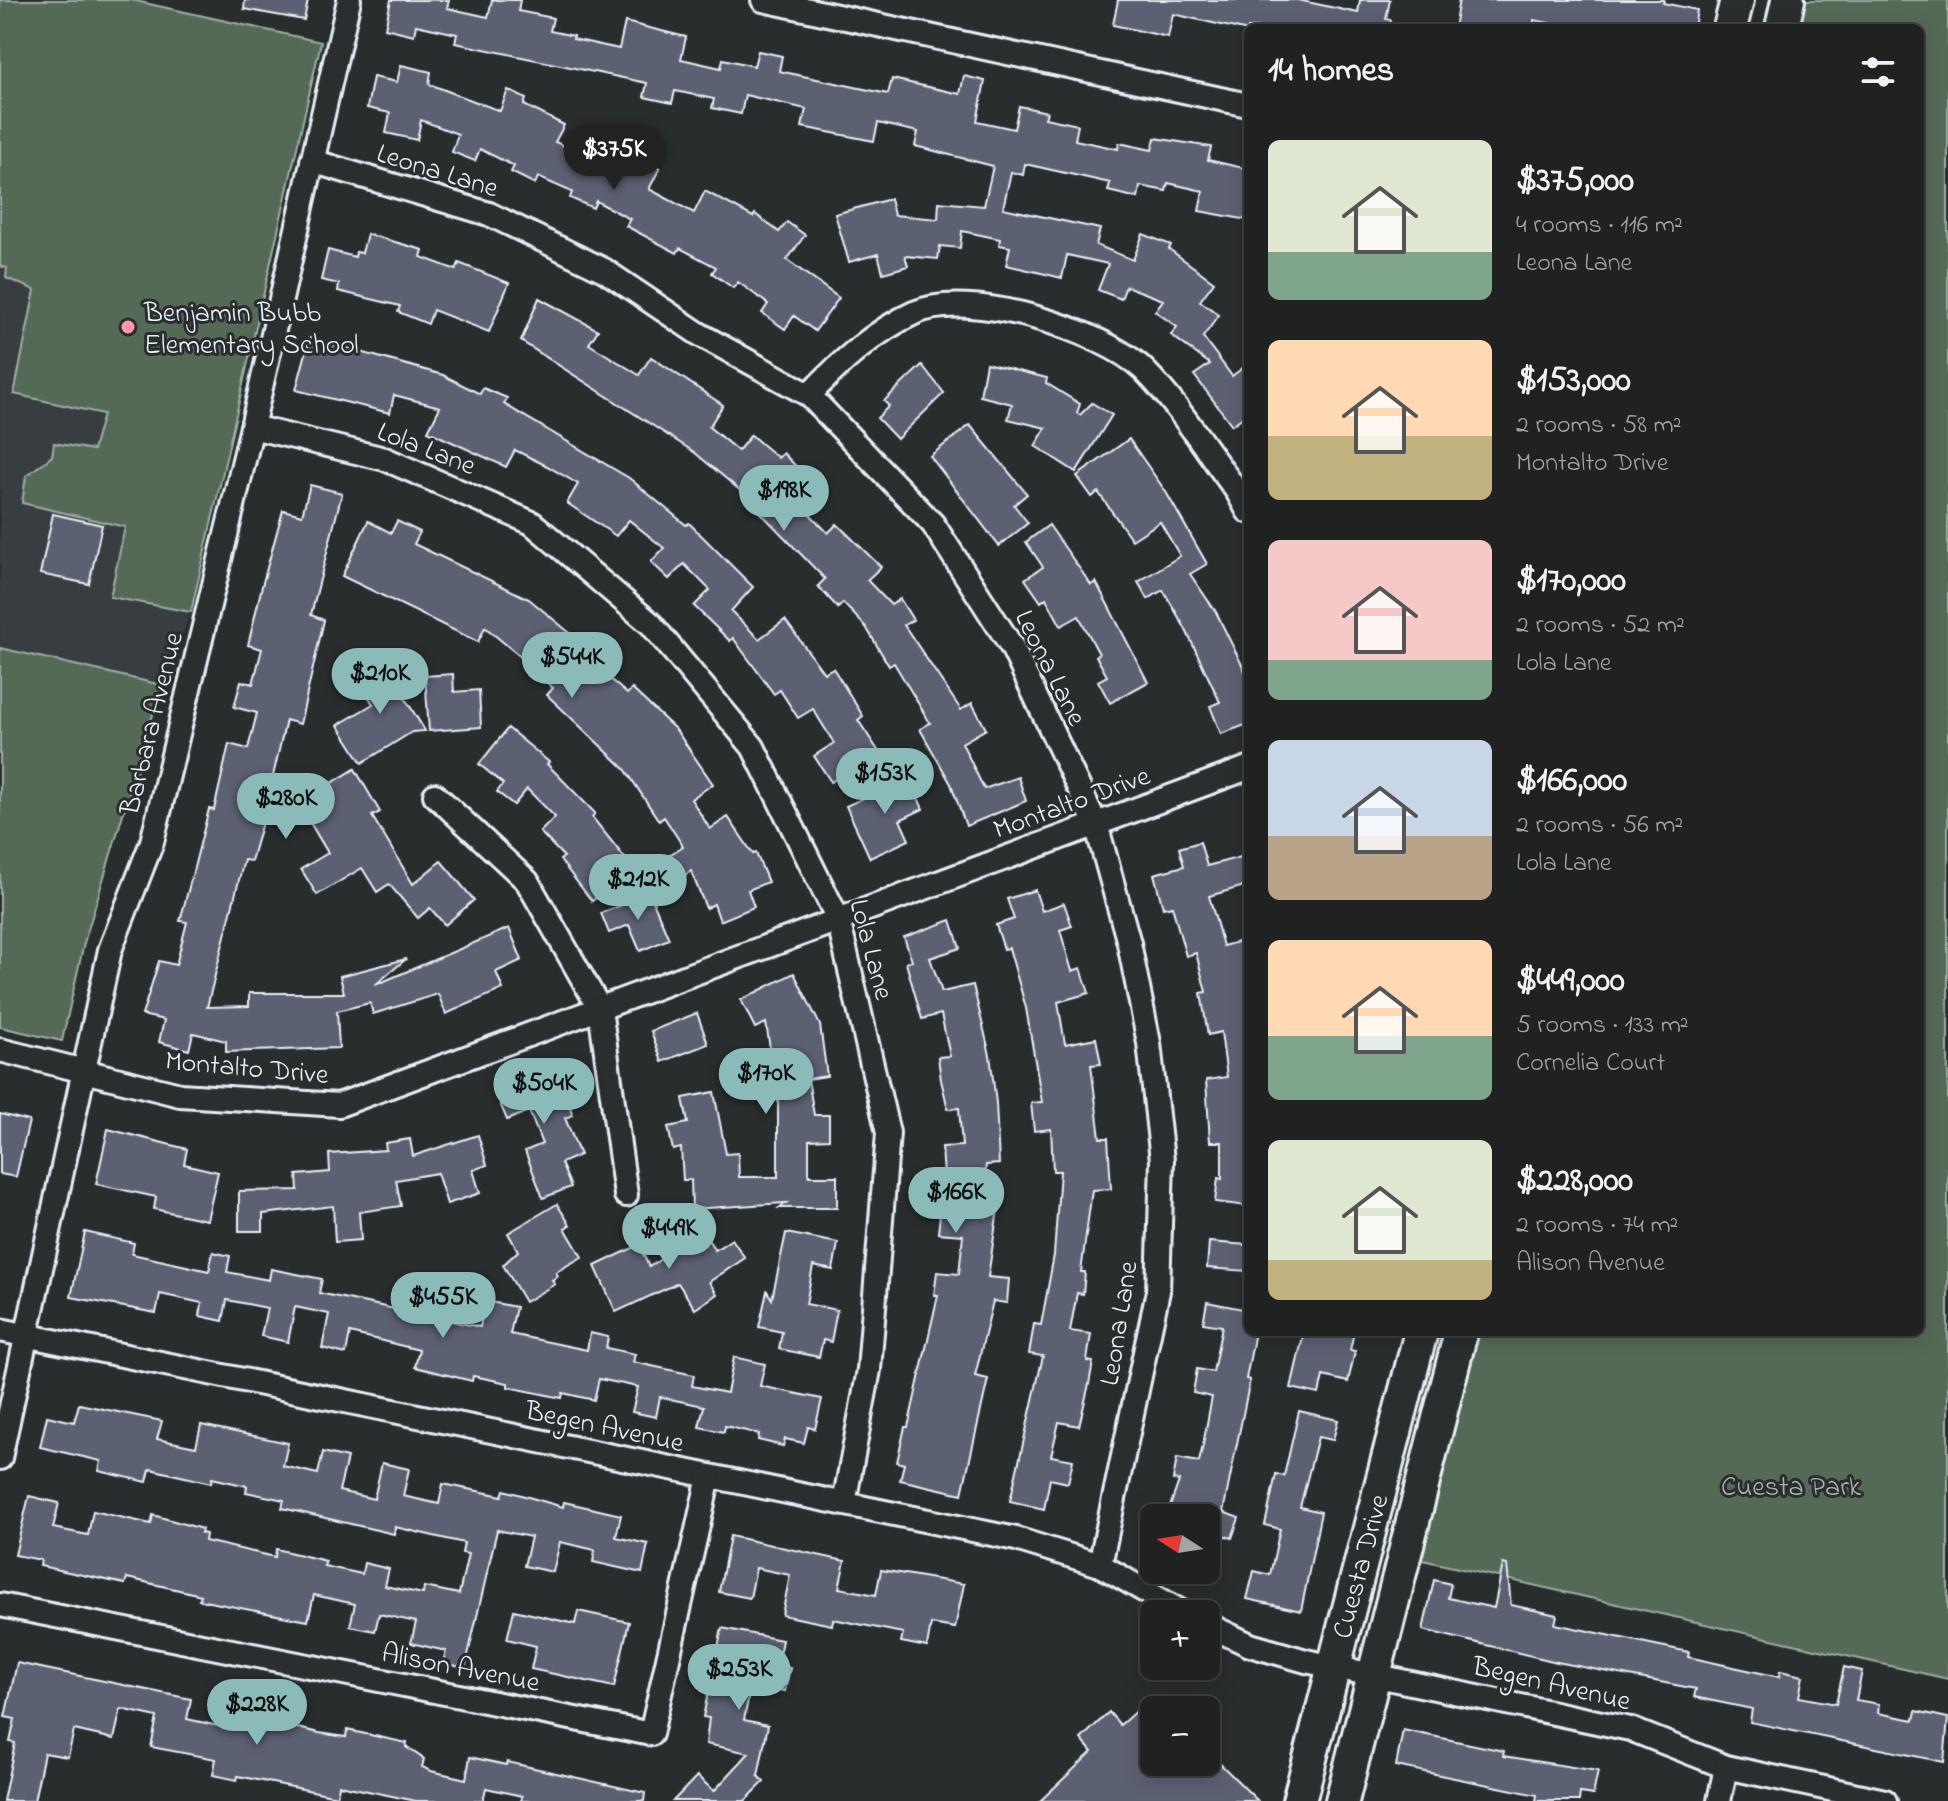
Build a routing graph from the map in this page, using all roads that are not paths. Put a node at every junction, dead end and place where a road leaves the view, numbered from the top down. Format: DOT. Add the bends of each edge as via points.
graph roads {
  1 [pos="349,0"];
  2 [pos="763,0"];
  3 [pos="1737,0"];
  4 [pos="1788,0"];
  5 [pos="1731,24"];
  6 [pos="1783,24"];
  7 [pos="1244,104"];
  8 [pos="312,161"];
  9 [pos="809,395"];
  10 [pos="252,427"];
  11 [pos="1244,495"];
  12 [pos="1244,769"];
  13 [pos="435,795"];
  14 [pos="1096,824"];
  15 [pos="838,919"];
  16 [pos="600,1009"];
  17 [pos="0,1050"];
  18 [pos="82,1069"];
  19 [pos="626,1195"];
  20 [pos="0,1330"];
  21 [pos="26,1336"];
  22 [pos="1420,1336"];
  23 [pos="1460,1336"];
  24 [pos="0,1458"];
  25 [pos="709,1477"];
  26 [pos="844,1503"];
  27 [pos="1100,1565"];
  28 [pos="1161,1600"];
  29 [pos="0,1605"];
  30 [pos="1220,1631"];
  31 [pos="1334,1668"];
  32 [pos="1372,1676"];
  33 [pos="1726,1767"];
  34 [pos="1299,1801"];
  35 [pos="1342,1801"];
  36 [pos="1719,1801"];
  37 [pos="1885,1801"];
  1 -- 8 [label="street, Barbara Avenue"];
  2 -- 7 [label="street"];
  3 -- 5 [label="main road"];
  4 -- 6 [label="main road"];
  8 -- 9 [label="street, Leona Lane" via="489,214 604,270 699,334"];
  8 -- 10 [label="street, Barbara Avenue"];
  9 -- 11 [label="street" via="846,356 916,311 965,306 1030,315 1088,334 1143,369"];
  9 -- 14 [label="street, Leona Lane" via="933,524 1012,647"];
  10 -- 15 [label="street, Lola Lane" via="385,459 532,523 651,624 753,747"];
  10 -- 18 [label="street, Barbara Avenue" via="152,842 110,950"];
  12 -- 14 [label="street, Montalto Drive"];
  13 -- 16 [label="street" via="527,881"];
  14 -- 15 [label="street, Montalto Drive"];
  14 -- 27 [label="street, Leona Lane" via="1146,1029 1162,1160 1158,1291"];
  15 -- 16 [label="street, Montalto Drive"];
  15 -- 26 [label="street, Lola Lane" via="888,1133 869,1370"];
  16 -- 18 [label="street, Montalto Drive" via="339,1105 180,1095"];
  16 -- 19 [label="street"];
  17 -- 18 [label="street, Montalto Drive"];
  18 -- 21 [label="street, Barbara Avenue"];
  20 -- 21 [label="street, Begen Avenue"];
  21 -- 24 [label="street, Barbara Avenue"];
  21 -- 25 [label="street, Begen Avenue"];
  22 -- 31 [label="main road, Cuesta Drive"];
  23 -- 32 [label="main road, Cuesta Drive"];
  25 -- 26 [label="street, Begen Avenue"];
  25 -- 29 [label="street, Alison Avenue" via="651,1734"];
  26 -- 27 [label="street, Begen Avenue" via="1016,1539"];
  27 -- 28 [label="street, Begen Avenue"];
  30 -- 31 [label="street, Begen Avenue" via="1250,1645"];
  31 -- 32 [label="street, Begen Avenue"];
  31 -- 34 [label="main road, Cuesta Drive"];
  32 -- 33 [label="street, Begen Avenue" via="1630,1729"];
  32 -- 35 [label="main road, Cuesta Drive"];
  33 -- 36 [label="street"];
  33 -- 37 [label="street, Begen Avenue"];
}
